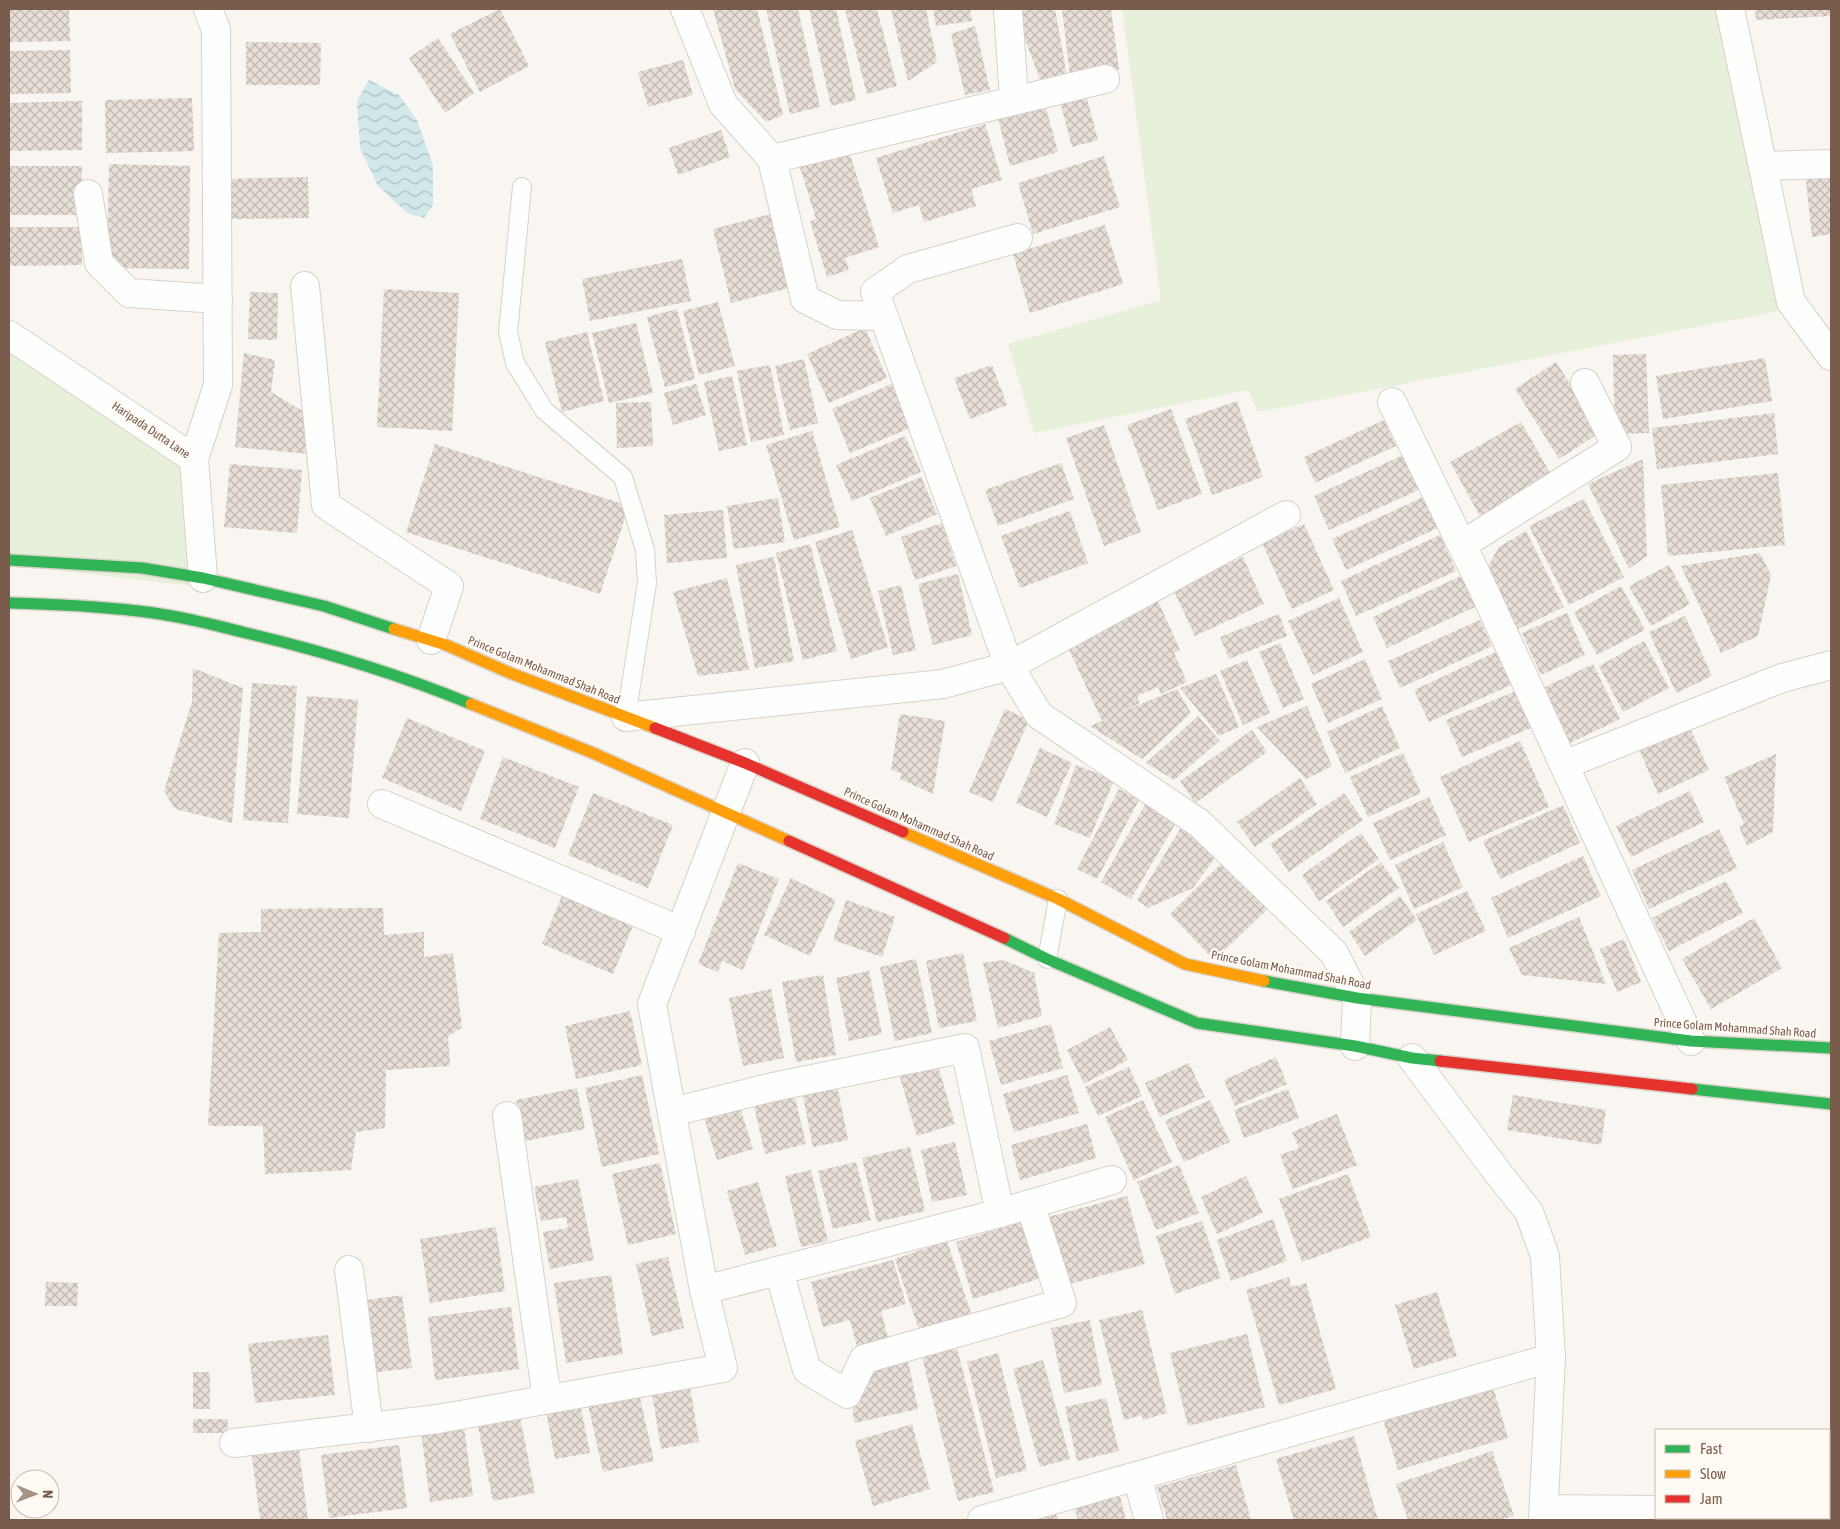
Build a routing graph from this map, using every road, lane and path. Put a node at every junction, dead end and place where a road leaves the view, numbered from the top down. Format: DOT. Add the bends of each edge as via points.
graph roads {
  1 [pos="208,9"];
  2 [pos="685,9"];
  3 [pos="1008,9"];
  4 [pos="1730,9"];
  5 [pos="1105,79"];
  6 [pos="1014,100"];
  7 [pos="772,159"];
  8 [pos="1831,164"];
  9 [pos="1763,166"];
  10 [pos="522,187"];
  11 [pos="88,194"];
  12 [pos="1018,238"];
  13 [pos="305,286"];
  14 [pos="218,299"];
  15 [pos="883,316"];
  16 [pos="9,335"];
  17 [pos="1831,356"];
  18 [pos="1585,383"];
  19 [pos="1392,402"];
  20 [pos="194,459"];
  21 [pos="1286,515"];
  22 [pos="1462,545"];
  23 [pos="9,560"];
  24 [pos="202,578"];
  25 [pos="9,603"];
  26 [pos="431,640"];
  27 [pos="1831,665"];
  28 [pos="1009,666"];
  29 [pos="626,717"];
  30 [pos="745,763"];
  31 [pos="1564,765"];
  32 [pos="382,804"];
  33 [pos="724,812"];
  34 [pos="1058,899"];
  35 [pos="681,931"];
  36 [pos="1047,959"];
  37 [pos="1357,998"];
  38 [pos="1691,1041"];
  39 [pos="1355,1046"];
  40 [pos="1831,1048"];
  41 [pos="1412,1058"];
  42 [pos="1831,1104"];
  43 [pos="672,1112"];
  44 [pos="507,1116"];
  45 [pos="1112,1180"];
  46 [pos="1030,1204"];
  47 [pos="1000,1213"];
  48 [pos="349,1270"];
  49 [pos="778,1271"];
  50 [pos="704,1290"];
  51 [pos="1551,1358"];
  52 [pos="548,1399"];
  53 [pos="368,1428"];
  54 [pos="234,1443"];
  55 [pos="1137,1476"];
  56 [pos="1655,1510"];
  57 [pos="1544,1514"];
  58 [pos="982,1520"];
  59 [pos="1149,1520"];
  1 -- 14 [label="street" via="216,30"];
  2 -- 7 [label="street" via="723,104"];
  3 -- 6 [label="street"];
  4 -- 9 [label="street"];
  5 -- 6 [label="street"];
  6 -- 7 [label="street"];
  7 -- 15 [label="street" via="805,299 837,315"];
  8 -- 9 [label="street"];
  9 -- 17 [label="street" via="1791,302"];
  10 -- 29 [label="lane" via="508,332 515,363 544,410 623,477 645,550 647,583"];
  11 -- 14 [label="street" via="99,263 129,293"];
  12 -- 15 [label="street" via="908,269 875,292"];
  13 -- 26 [label="street" via="326,505 449,586"];
  14 -- 20 [label="street" via="218,386"];
  15 -- 28 [label="street"];
  16 -- 20 [label="street, Haripada Dutta Lane"];
  18 -- 22 [label="street" via="1617,447"];
  19 -- 22 [label="street"];
  20 -- 24 [label="street, Haripada Dutta Lane"];
  21 -- 28 [label="street"];
  22 -- 31 [label="street"];
  23 -- 24 [label="street, Prince Golam Mohammad Shah Road" via="142,568"];
  24 -- 26 [label="street, Prince Golam Mohammad Shah Road" via="324,606"];
  25 -- 33 [label="street" via="139,611 202,622 301,646 432,688 593,752"];
  26 -- 29 [label="street, Prince Golam Mohammad Shah Road"];
  27 -- 31 [label="street" via="1782,678"];
  28 -- 29 [label="street" via="943,684"];
  28 -- 37 [label="street" via="1039,715 1200,823 1334,952"];
  29 -- 30 [label="street, Prince Golam Mohammad Shah Road"];
  30 -- 33 [label="street"];
  30 -- 34 [label="street, Prince Golam Mohammad Shah Road"];
  31 -- 38 [label="street"];
  32 -- 35 [label="street"];
  33 -- 35 [label="street"];
  33 -- 36 [label="street"];
  34 -- 36 [label="lane"];
  34 -- 37 [label="street, Prince Golam Mohammad Shah Road" via="1185,964"];
  35 -- 43 [label="street" via="652,1004"];
  36 -- 39 [label="street" via="1197,1023"];
  37 -- 38 [label="street, Prince Golam Mohammad Shah Road"];
  37 -- 39 [label="street"];
  38 -- 40 [label="street, Prince Golam Mohammad Shah Road"];
  39 -- 41 [label="street"];
  41 -- 42 [label="street"];
  41 -- 51 [label="street" via="1529,1212 1545,1256"];
  43 -- 47 [label="street" via="773,1087 965,1048"];
  43 -- 50 [label="street"];
  44 -- 52 [label="street"];
  45 -- 46 [label="street"];
  46 -- 47 [label="street"];
  46 -- 49 [label="street" via="1062,1303 864,1359 847,1394 807,1370"];
  47 -- 49 [label="street"];
  48 -- 53 [label="street"];
  49 -- 50 [label="street"];
  50 -- 52 [label="street" via="723,1368"];
  51 -- 55 [label="street"];
  51 -- 57 [label="street"];
  52 -- 53 [label="street"];
  53 -- 54 [label="street"];
  55 -- 58 [label="street"];
  55 -- 59 [label="street"];
  56 -- 57 [label="street"];
}
